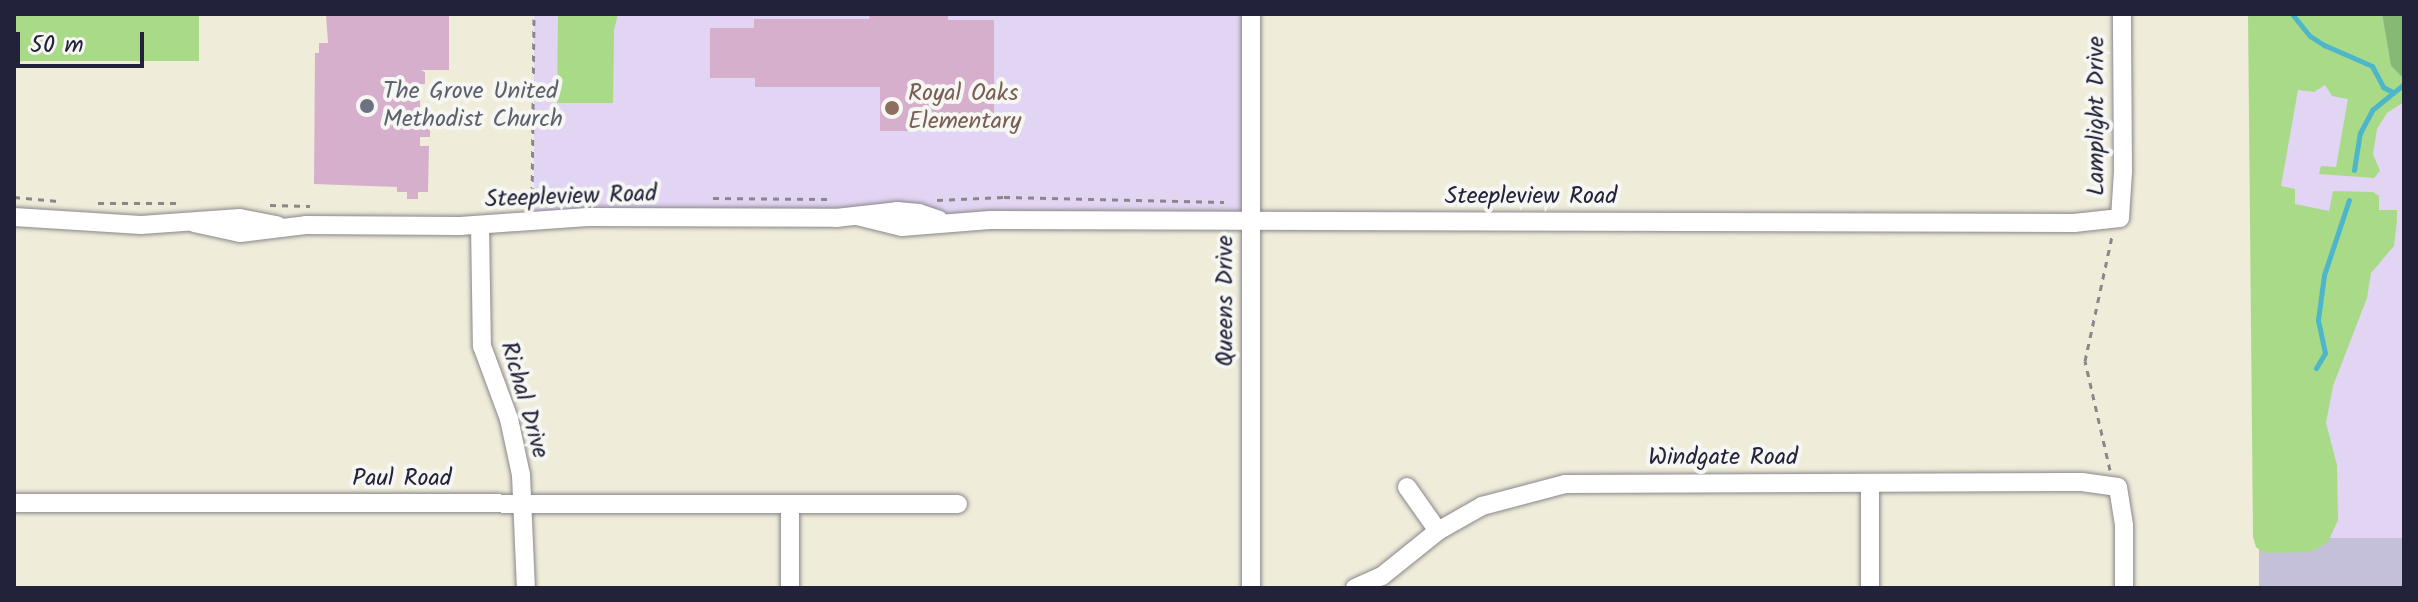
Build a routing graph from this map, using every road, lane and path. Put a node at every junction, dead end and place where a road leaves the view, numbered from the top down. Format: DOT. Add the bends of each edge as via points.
graph roads {
  1 [pos="534,14"];
  2 [pos="1251,14"];
  3 [pos="2122,14"];
  4 [pos="14,197"];
  5 [pos="750,198"];
  6 [pos="782,198"];
  7 [pos="1029,200"];
  8 [pos="62,201"];
  9 [pos="94,203"];
  10 [pos="194,203"];
  11 [pos="543,203"];
  12 [pos="1231,203"];
  13 [pos="268,204"];
  14 [pos="319,207"];
  15 [pos="14,217"];
  16 [pos="2120,218"];
  17 [pos="1250,220"];
  18 [pos="480,225"];
  19 [pos="1870,483"];
  20 [pos="1407,487"];
  21 [pos="2118,487"];
  22 [pos="14,503"];
  23 [pos="525,504"];
  24 [pos="790,504"];
  25 [pos="958,504"];
  26 [pos="1438,531"];
  27 [pos="526,588"];
  28 [pos="790,588"];
  29 [pos="1251,588"];
  30 [pos="1355,588"];
  31 [pos="1870,588"];
  32 [pos="2124,588"];
  1 -- 11 [label="path" via="532,205"];
  2 -- 17 [label="street, Queens Drive"];
  3 -- 16 [label="street, Lamplight Drive"];
  4 -- 8 [label="path"];
  5 -- 6 [label="path"];
  7 -- 12 [label="path"];
  9 -- 10 [label="path"];
  13 -- 14 [label="path"];
  15 -- 18 [label="street, Steepleview Road" via="194,223 240,233 288,227"];
  16 -- 17 [label="street, Steepleview Road" via="2074,223"];
  16 -- 21 [label="path" via="2107,247 2085,361 2105,459"];
  17 -- 18 [label="street, Steepleview Road" via="942,221 897,226 857,216 588,217"];
  17 -- 29 [label="street, Queens Drive"];
  18 -- 23 [label="street, Richal Drive" via="482,346 509,419"];
  19 -- 21 [label="street, Windgate Road" via="2082,482"];
  19 -- 26 [label="street, Windgate Road" via="1565,484 1495,501"];
  19 -- 31 [label="street"];
  20 -- 26 [label="street"];
  21 -- 32 [label="street"];
  22 -- 23 [label="street, Paul Road"];
  23 -- 24 [label="street, Paul Road"];
  23 -- 27 [label="street, Richal Drive"];
  24 -- 25 [label="street, Paul Road"];
  24 -- 28 [label="street"];
  26 -- 30 [label="street, Windgate Road" via="1382,576"];
}
